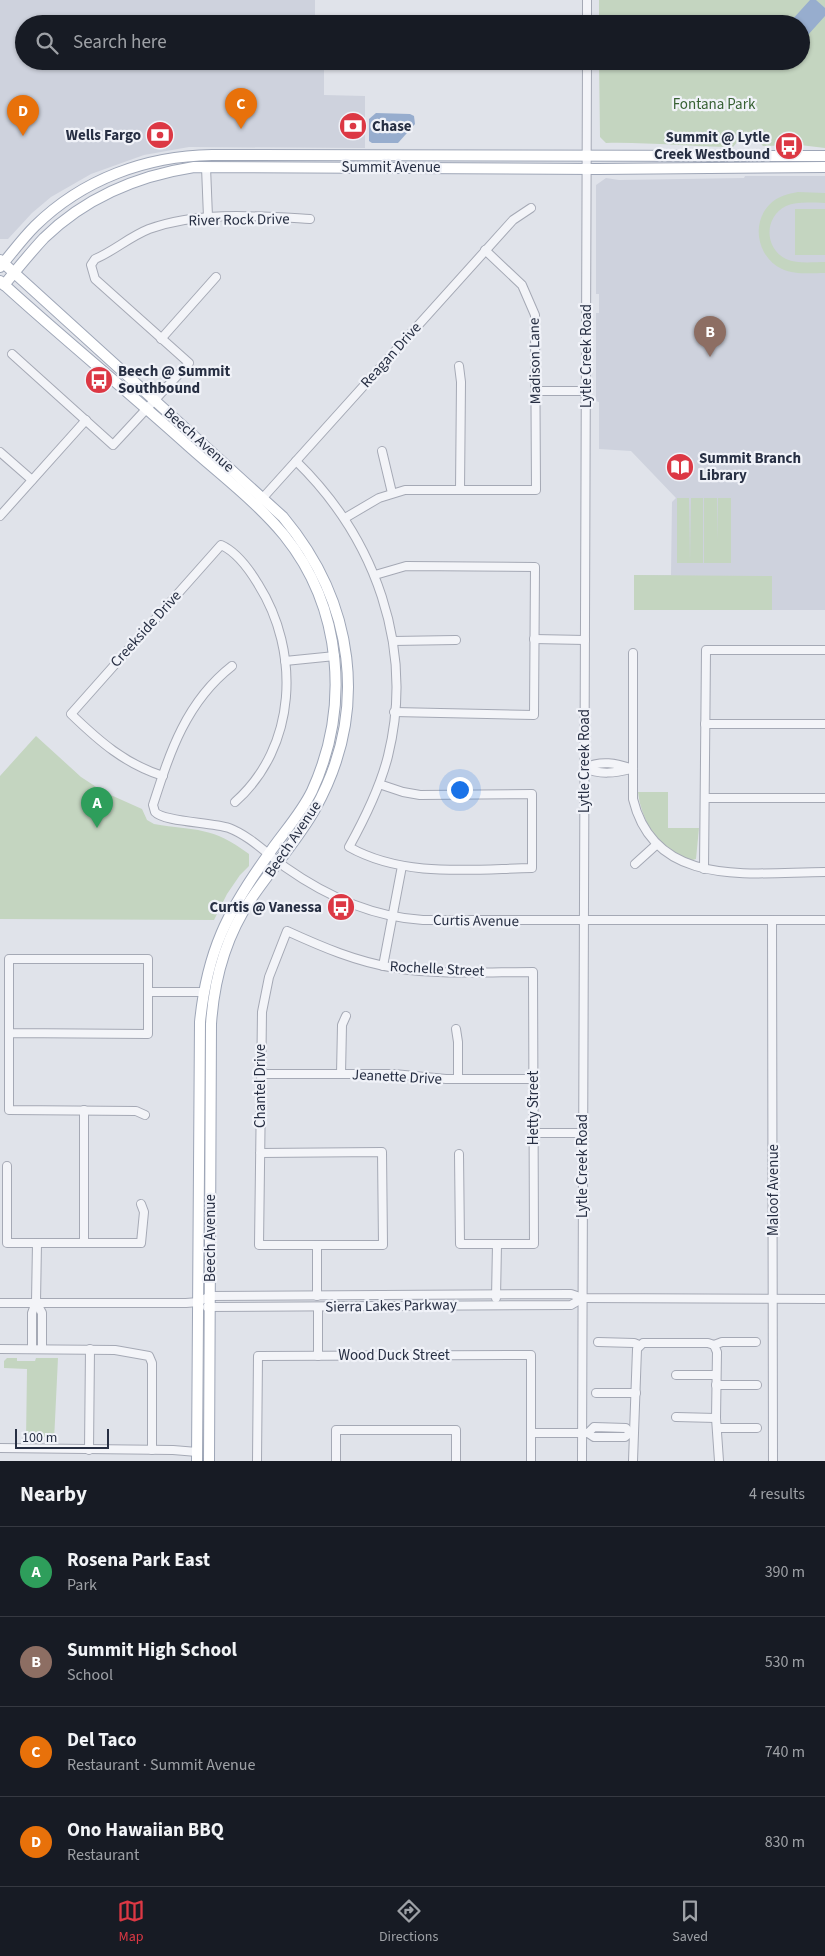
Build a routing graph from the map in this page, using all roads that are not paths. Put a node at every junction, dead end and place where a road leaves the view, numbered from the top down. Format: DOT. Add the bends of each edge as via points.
graph roads {
  1 [pos="587,0"];
  2 [pos="587,15"];
  3 [pos="587,70"];
  4 [pos="587,155"];
  5 [pos="825,156"];
  6 [pos="206,167"];
  7 [pos="825,167"];
  8 [pos="587,169"];
  9 [pos="531,208"];
  10 [pos="208,217"];
  11 [pos="310,219"];
  12 [pos="485,250"];
  13 [pos="1,263"];
  14 [pos="14,273"];
  15 [pos="216,277"];
  16 [pos="1,285"];
  17 [pos="161,339"];
  18 [pos="12,354"];
  19 [pos="459,366"];
  20 [pos="536,391"];
  21 [pos="586,391"];
  22 [pos="155,401"];
  23 [pos="147,410"];
  24 [pos="86,420"];
  25 [pos="382,451"];
  26 [pos="0,452"];
  27 [pos="296,461"];
  28 [pos="32,480"];
  29 [pos="460,490"];
  30 [pos="392,493"];
  31 [pos="264,498"];
  32 [pos="256,506"];
  33 [pos="0,516"];
  34 [pos="345,518"];
  35 [pos="375,575"];
  36 [pos="534,639"];
  37 [pos="393,640"];
  38 [pos="456,640"];
  39 [pos="585,640"];
  40 [pos="825,650"];
  41 [pos="634,653"];
  42 [pos="335,656"];
  43 [pos="285,661"];
  44 [pos="232,666"];
  45 [pos="394,712"];
  46 [pos="706,724"];
  47 [pos="825,724"];
  48 [pos="584,768"];
  49 [pos="632,769"];
  50 [pos="163,776"];
  51 [pos="379,784"];
  52 [pos="705,798"];
  53 [pos="825,798"];
  54 [pos="235,802"];
  55 [pos="656,845"];
  56 [pos="268,854"];
  57 [pos="278,861"];
  58 [pos="636,864"];
  59 [pos="402,866"];
  60 [pos="704,869"];
  61 [pos="825,872"];
  62 [pos="392,916"];
  63 [pos="772,920"];
  64 [pos="825,920"];
  65 [pos="584,921"];
  66 [pos="287,931"];
  67 [pos="383,966"];
  68 [pos="533,972"];
  69 [pos="148,992"];
  70 [pos="203,992"];
  71 [pos="346,1016"];
  72 [pos="456,1029"];
  73 [pos="9,1033"];
  74 [pos="260,1074"];
  75 [pos="341,1074"];
  76 [pos="458,1079"];
  77 [pos="533,1079"];
  78 [pos="84,1110"];
  79 [pos="145,1115"];
  80 [pos="533,1133"];
  81 [pos="582,1133"];
  82 [pos="260,1153"];
  83 [pos="459,1154"];
  84 [pos="7,1166"];
  85 [pos="141,1204"];
  86 [pos="37,1243"];
  87 [pos="84,1243"];
  88 [pos="497,1244"];
  89 [pos="317,1245"];
  90 [pos="496,1294"];
  91 [pos="210,1296"];
  92 [pos="317,1296"];
  93 [pos="583,1298"];
  94 [pos="773,1299"];
  95 [pos="825,1299"];
  96 [pos="36,1302"];
  97 [pos="198,1302"];
  98 [pos="0,1303"];
  99 [pos="496,1305"];
  100 [pos="318,1307"];
  101 [pos="209,1308"];
  102 [pos="598,1342"];
  103 [pos="756,1342"];
  104 [pos="641,1344"];
  105 [pos="0,1349"];
  106 [pos="32,1349"];
  107 [pos="42,1349"];
  108 [pos="90,1349"];
  109 [pos="716,1349"];
  110 [pos="318,1356"];
  111 [pos="676,1375"];
  112 [pos="716,1375"];
  113 [pos="716,1385"];
  114 [pos="757,1385"];
  115 [pos="596,1393"];
  116 [pos="636,1393"];
  117 [pos="676,1417"];
  118 [pos="716,1418"];
  119 [pos="717,1428"];
  120 [pos="757,1428"];
  121 [pos="531,1433"];
  122 [pos="585,1433"];
  123 [pos="632,1433"];
  124 [pos="0,1448"];
  125 [pos="89,1450"];
  126 [pos="152,1450"];
  127 [pos="197,1457"];
  128 [pos="209,1461"];
  129 [pos="256,1461"];
  130 [pos="336,1461"];
  131 [pos="456,1461"];
  132 [pos="531,1461"];
  133 [pos="582,1461"];
  134 [pos="633,1461"];
  135 [pos="719,1461"];
  136 [pos="773,1461"];
  1 -- 2 [label="street"];
  3 -- 4 [label="street, Lytle Creek Road"];
  4 -- 5 [label="main road, Summit Avenue"];
  4 -- 8 [label="street, Lytle Creek Road"];
  4 -- 13 [label="main road, Summit Avenue" via="212,155 167,158 115,173 78,192 35,226"];
  6 -- 8 [label="main road, Summit Avenue"];
  6 -- 10 [label="street"];
  6 -- 14 [label="main road, Summit Avenue" via="147,177 102,195 56,227"];
  7 -- 8 [label="main road, Summit Avenue"];
  8 -- 21 [label="street, Lytle Creek Road"];
  9 -- 12 [label="street, Reagan Drive" via="513,220"];
  10 -- 11 [label="street, River Rock Drive"];
  10 -- 17 [label="street, River Rock Drive" via="160,225 136,235 95,259 91,265 95,279 107,292"];
  12 -- 20 [label="street, Madison Lane" via="517,279 533,306"];
  12 -- 27 [label="street, Reagan Drive"];
  13 -- 14 [label="main road, Beech Avenue"];
  14 -- 16 [label="main road, Summit Avenue"];
  14 -- 22 [label="main road, Beech Avenue"];
  15 -- 17 [label="street"];
  16 -- 23 [label="main road, Beech Avenue"];
  17 -- 22 [label="street" via="189,363"];
  18 -- 24 [label="street"];
  19 -- 29 [label="street"];
  20 -- 21 [label="street"];
  20 -- 29 [label="street, Madison Lane" via="536,490"];
  21 -- 39 [label="street, Lytle Creek Road"];
  22 -- 23 [label="street"];
  22 -- 31 [label="main road, Beech Avenue"];
  23 -- 24 [label="street" via="113,445"];
  23 -- 32 [label="main road, Beech Avenue"];
  24 -- 28 [label="street"];
  25 -- 30 [label="street"];
  26 -- 28 [label="street"];
  27 -- 31 [label="street, Reagan Drive"];
  27 -- 34 [label="street" via="318,482"];
  28 -- 33 [label="street"];
  29 -- 30 [label="street"];
  30 -- 34 [label="street"];
  31 -- 32 [label="street, Reagan Drive"];
  31 -- 57 [label="main road, Beech Avenue" via="299,536 324,578 335,604 348,673 346,720 333,770 314,810"];
  32 -- 42 [label="main road, Beech Avenue" via="284,536 314,584"];
  34 -- 35 [label="street"];
  35 -- 36 [label="street" via="406,566 535,566"];
  35 -- 37 [label="street"];
  36 -- 39 [label="street"];
  36 -- 45 [label="street" via="534,715"];
  37 -- 38 [label="street"];
  37 -- 45 [label="street"];
  39 -- 48 [label="street, Lytle Creek Road"];
  40 -- 46 [label="street" via="706,650"];
  41 -- 49 [label="street"];
  42 -- 43 [label="street"];
  42 -- 56 [label="main road, Beech Avenue" via="336,702 322,766 304,805"];
  43 -- 50 [label="street, Creekside Drive" via="277,626 260,588 243,564 221,545 71,714 118,755"];
  43 -- 54 [label="street" via="285,704 274,748 256,781"];
  44 -- 50 [label="street" via="192,709 177,735"];
  45 -- 51 [label="street" via="390,744"];
  46 -- 47 [label="street"];
  46 -- 52 [label="street"];
  48 -- 49 [label="street" via="594,772"];
  48 -- 65 [label="street, Lytle Creek Road"];
  49 -- 55 [label="street" via="636,809"];
  50 -- 56 [label="street, Curtis Avenue" via="155,812 164,818 205,822 231,829"];
  51 -- 59 [label="street" via="349,847"];
  51 -- 59 [label="street" via="420,795 532,794 532,868"];
  52 -- 53 [label="street"];
  52 -- 60 [label="street"];
  55 -- 58 [label="street"];
  55 -- 60 [label="street" via="685,864"];
  56 -- 57 [label="street, Curtis Avenue"];
  56 -- 70 [label="main road, Beech Avenue" via="227,918 216,943"];
  57 -- 62 [label="street, Curtis Avenue" via="331,895 361,908"];
  57 -- 91 [label="main road, Beech Avenue" via="240,918 229,941 214,992 211,1024"];
  59 -- 62 [label="street"];
  60 -- 61 [label="street"];
  62 -- 65 [label="street, Curtis Avenue" via="431,920"];
  62 -- 67 [label="street"];
  63 -- 64 [label="street, Curtis Avenue"];
  63 -- 65 [label="street, Curtis Avenue"];
  63 -- 94 [label="street, Maloof Avenue"];
  65 -- 81 [label="street, Lytle Creek Road"];
  66 -- 67 [label="street, Rochelle Street" via="335,952"];
  66 -- 74 [label="street, Chantel Drive" via="264,994"];
  67 -- 68 [label="street, Rochelle Street" via="425,971"];
  68 -- 77 [label="street, Hetty Street"];
  69 -- 70 [label="street"];
  69 -- 73 [label="street" via="148,1034"];
  69 -- 73 [label="street" via="148,959 9,959"];
  70 -- 97 [label="main road, Beech Avenue" via="200,1022"];
  71 -- 75 [label="street" via="342,1025"];
  72 -- 76 [label="street"];
  73 -- 78 [label="street" via="9,1110"];
  74 -- 75 [label="street, Jeanette Drive"];
  74 -- 82 [label="street, Chantel Drive"];
  75 -- 76 [label="street, Jeanette Drive"];
  76 -- 77 [label="street, Jeanette Drive"];
  77 -- 80 [label="street, Hetty Street"];
  78 -- 79 [label="street" via="136,1111"];
  78 -- 87 [label="street"];
  80 -- 81 [label="street"];
  80 -- 88 [label="street, Hetty Street" via="534,1244"];
  81 -- 93 [label="street, Lytle Creek Road"];
  82 -- 89 [label="street, Chantel Drive" via="259,1245"];
  82 -- 89 [label="street" via="382,1152 383,1245"];
  83 -- 88 [label="street" via="460,1244"];
  84 -- 86 [label="street" via="7,1243"];
  85 -- 87 [label="street" via="144,1212 141,1243"];
  86 -- 87 [label="street"];
  86 -- 96 [label="street"];
  88 -- 90 [label="street"];
  89 -- 92 [label="street"];
  90 -- 92 [label="street, Sierra Lakes Parkway"];
  90 -- 93 [label="street, Sierra Lakes Parkway" via="571,1294"];
  90 -- 99 [label="street"];
  91 -- 92 [label="street, Sierra Lakes Parkway"];
  91 -- 97 [label="street, Sierra Lakes Parkway"];
  91 -- 101 [label="main road, Beech Avenue"];
  93 -- 94 [label="street, Sierra Lakes Parkway"];
  93 -- 99 [label="street, Sierra Lakes Parkway" via="571,1305"];
  93 -- 122 [label="street, Lytle Creek Road"];
  94 -- 95 [label="street, Sierra Lakes Parkway"];
  94 -- 136 [label="street, Maloof Avenue"];
  96 -- 97 [label="street, Sierra Lakes Parkway"];
  96 -- 98 [label="street, Sierra Lakes Parkway"];
  96 -- 106 [label="street" via="32,1313"];
  96 -- 107 [label="street" via="42,1313"];
  97 -- 101 [label="street, Sierra Lakes Parkway"];
  97 -- 127 [label="main road, Beech Avenue"];
  99 -- 100 [label="street, Sierra Lakes Parkway"];
  100 -- 101 [label="street, Sierra Lakes Parkway"];
  100 -- 110 [label="street"];
  101 -- 128 [label="main road, Beech Avenue"];
  102 -- 104 [label="street"];
  103 -- 109 [label="street" via="722,1342"];
  104 -- 109 [label="street" via="708,1343"];
  104 -- 116 [label="street"];
  105 -- 106 [label="street"];
  106 -- 107 [label="street"];
  107 -- 108 [label="street"];
  108 -- 125 [label="street"];
  108 -- 126 [label="street" via="149,1356 152,1363"];
  109 -- 112 [label="street"];
  110 -- 121 [label="street, Wood Duck Street" via="531,1355"];
  110 -- 129 [label="street, Wood Duck Street" via="258,1356"];
  111 -- 112 [label="street"];
  112 -- 113 [label="street"];
  113 -- 114 [label="street"];
  113 -- 118 [label="street"];
  115 -- 116 [label="street"];
  116 -- 123 [label="street"];
  117 -- 118 [label="street"];
  118 -- 119 [label="street"];
  119 -- 120 [label="street"];
  119 -- 135 [label="street"];
  121 -- 122 [label="street"];
  121 -- 132 [label="street"];
  122 -- 123 [label="street" via="594,1437 625,1437"];
  122 -- 133 [label="street, Lytle Creek Road"];
  123 -- 134 [label="street"];
  124 -- 125 [label="street"];
  125 -- 126 [label="street"];
  126 -- 127 [label="street" via="173,1450"];
  130 -- 131 [label="street" via="336,1430 456,1430"];
}
